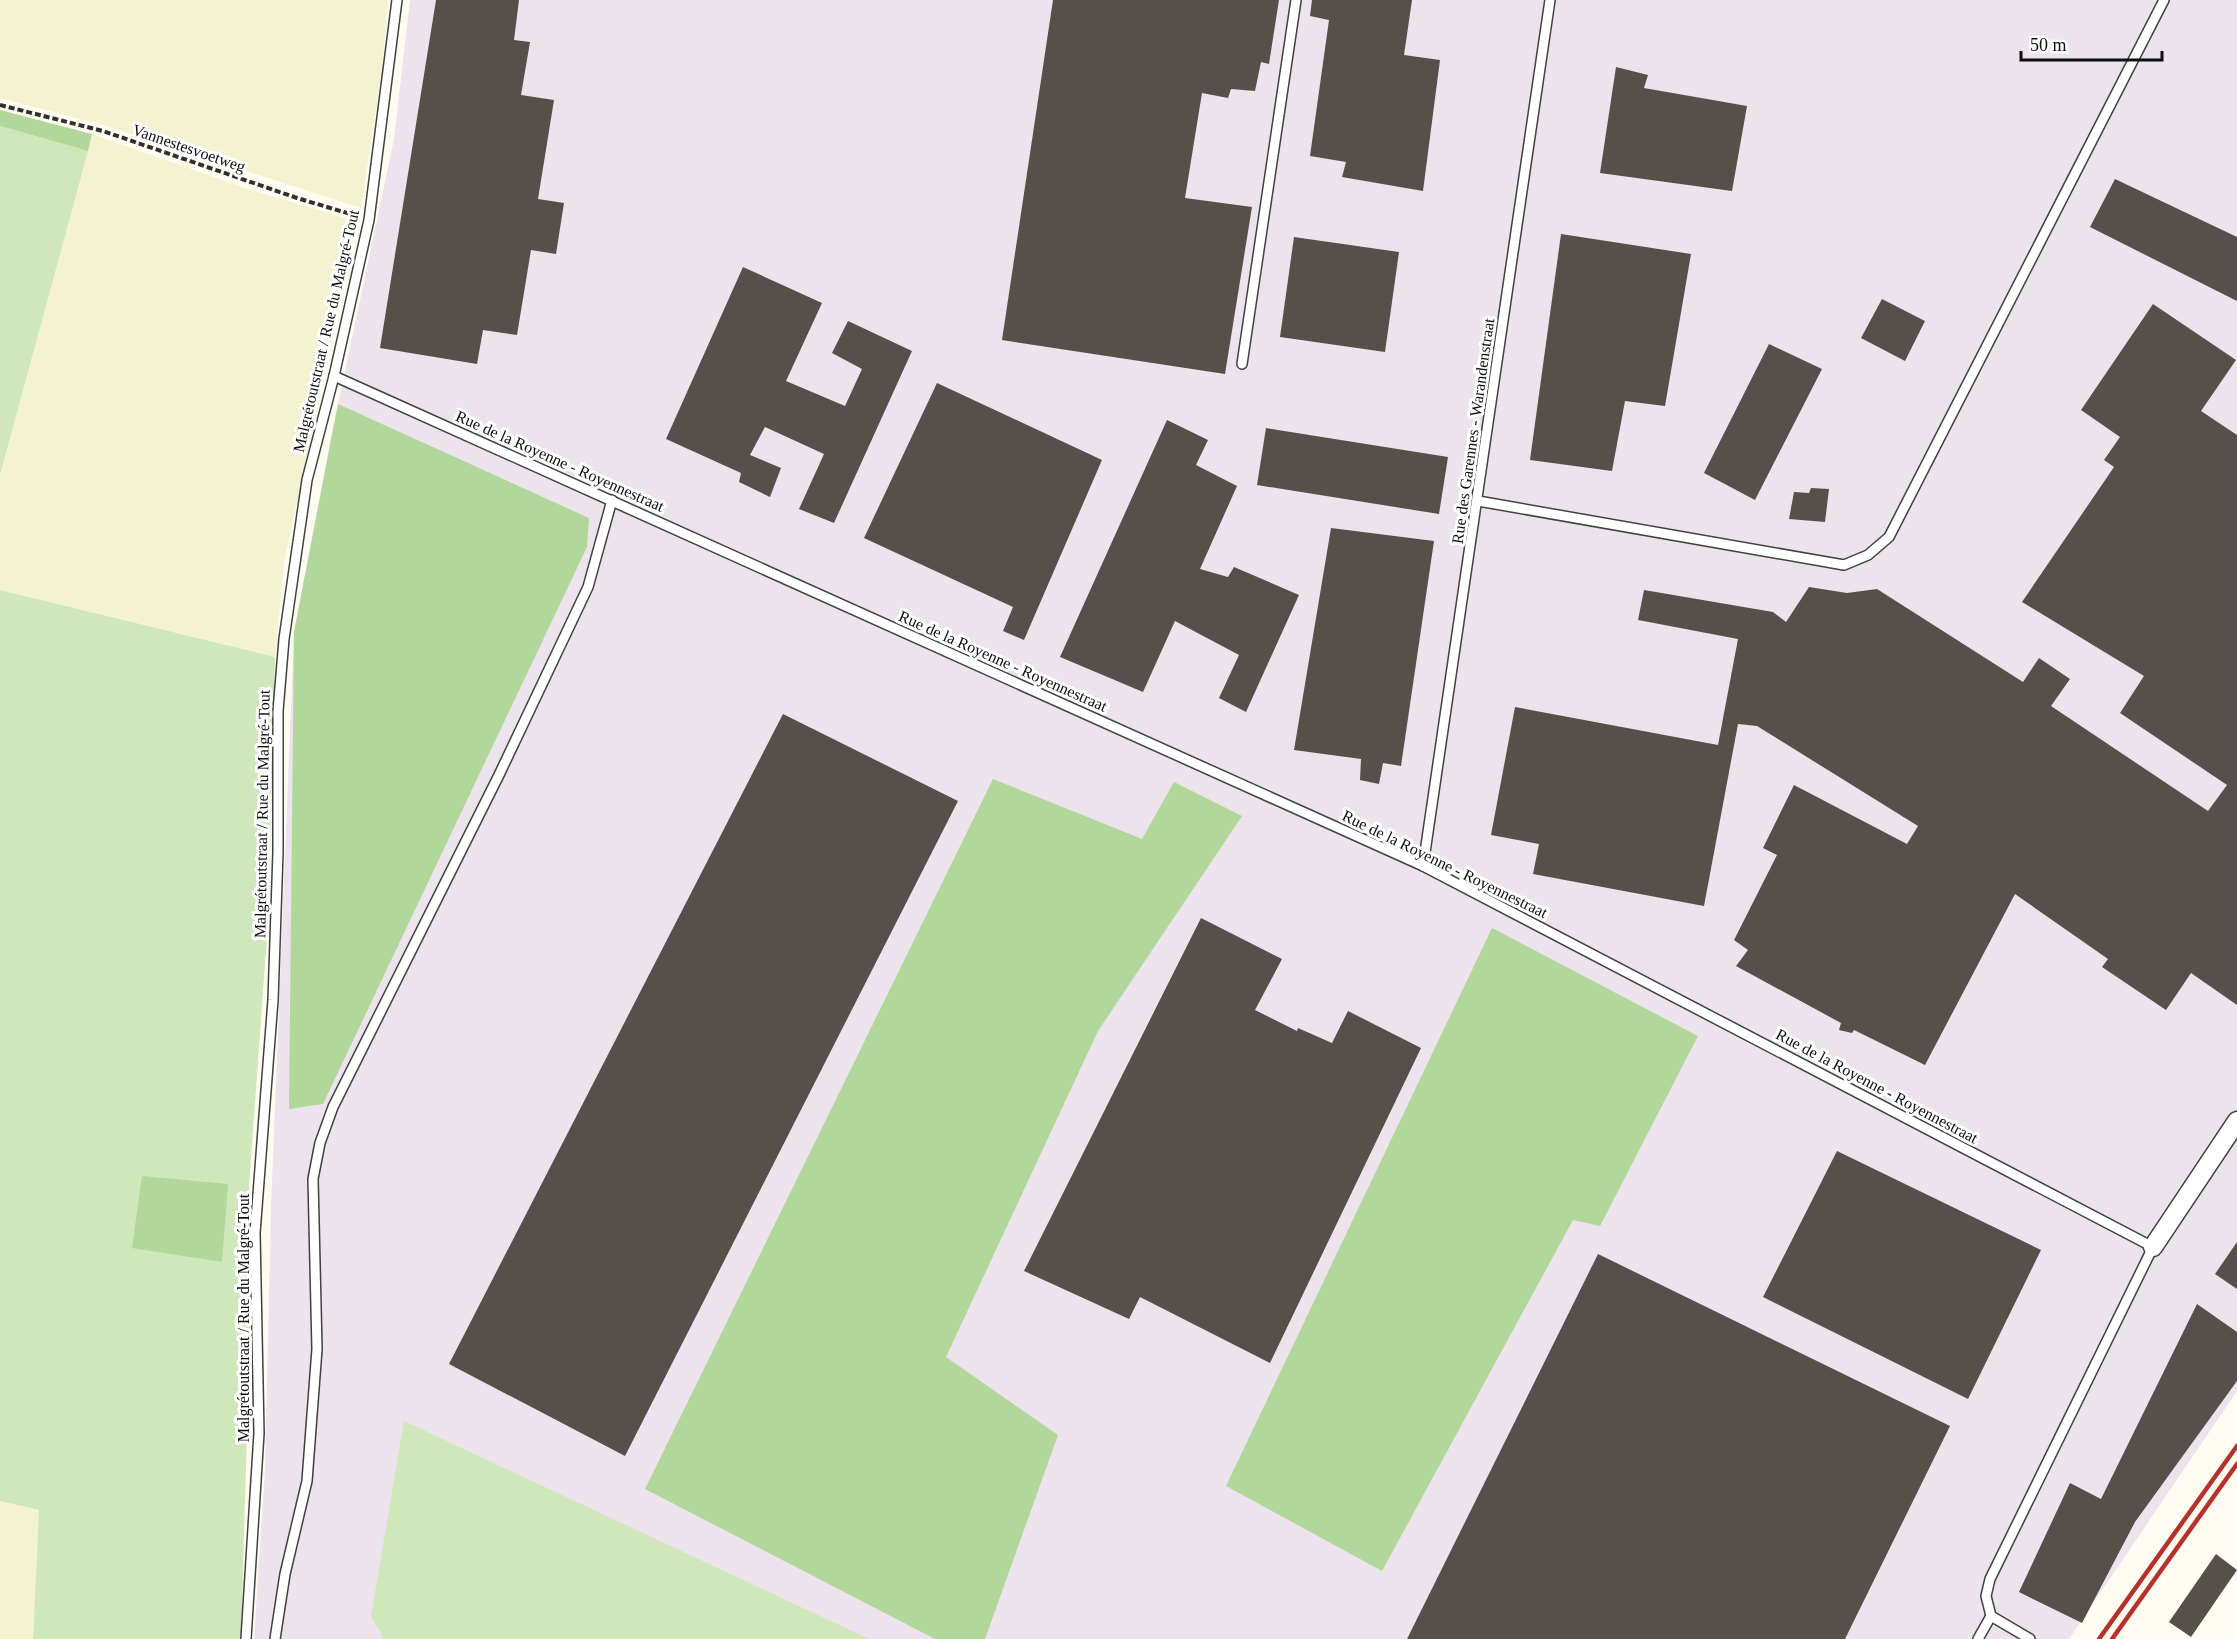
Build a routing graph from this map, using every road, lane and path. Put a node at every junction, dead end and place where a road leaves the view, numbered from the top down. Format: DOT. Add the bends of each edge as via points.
graph roads {
  1 [pos="397,0"];
  2 [pos="1296,0"];
  3 [pos="1550,0"];
  4 [pos="2164,0"];
  5 [pos="0,105"];
  6 [pos="369,219"];
  7 [pos="1242,364"];
  8 [pos="334,376"];
  9 [pos="612,501"];
  10 [pos="1478,501"];
  11 [pos="1423,866"];
  12 [pos="2237,1121"];
  13 [pos="2153,1247"];
  14 [pos="1991,1616"];
  15 [pos="246,1639"];
  16 [pos="275,1639"];
  17 [pos="1978,1639"];
  18 [pos="2030,1639"];
  1 -- 6 [label="lane, Malgrétoutstraat / Rue du Malgré-Tout"];
  2 -- 7 [label="lane"];
  3 -- 10 [label="lane, Rue des Garennes - Warandenstraat"];
  4 -- 10 [label="lane" via="1888,537 1868,555 1844,565"];
  5 -- 6 [label="path, Vannestesvoetweg" via="103,131"];
  6 -- 8 [label="lane, Malgrétoutstraat / Rue du Malgré-Tout"];
  8 -- 9 [label="lane, Rue de la Royenne - Royennestraat"];
  8 -- 15 [label="lane, Malgrétoutstraat / Rue du Malgré-Tout" via="307,480 291,577 278,711 273,1000 255,1233 259,1433"];
  9 -- 11 [label="lane, Rue de la Royenne - Royennestraat"];
  9 -- 16 [label="lane" via="588,587 333,1107 320,1143 313,1179 317,1349 314,1411 307,1481 285,1574"];
  10 -- 11 [label="lane, Rue des Garennes - Warandenstraat"];
  11 -- 13 [label="lane, Rue de la Royenne - Royennestraat"];
  12 -- 13 [label="street"];
  13 -- 14 [label="lane" via="1990,1579 1986,1596"];
  14 -- 17 [label="lane"];
  14 -- 18 [label="lane"];
}
